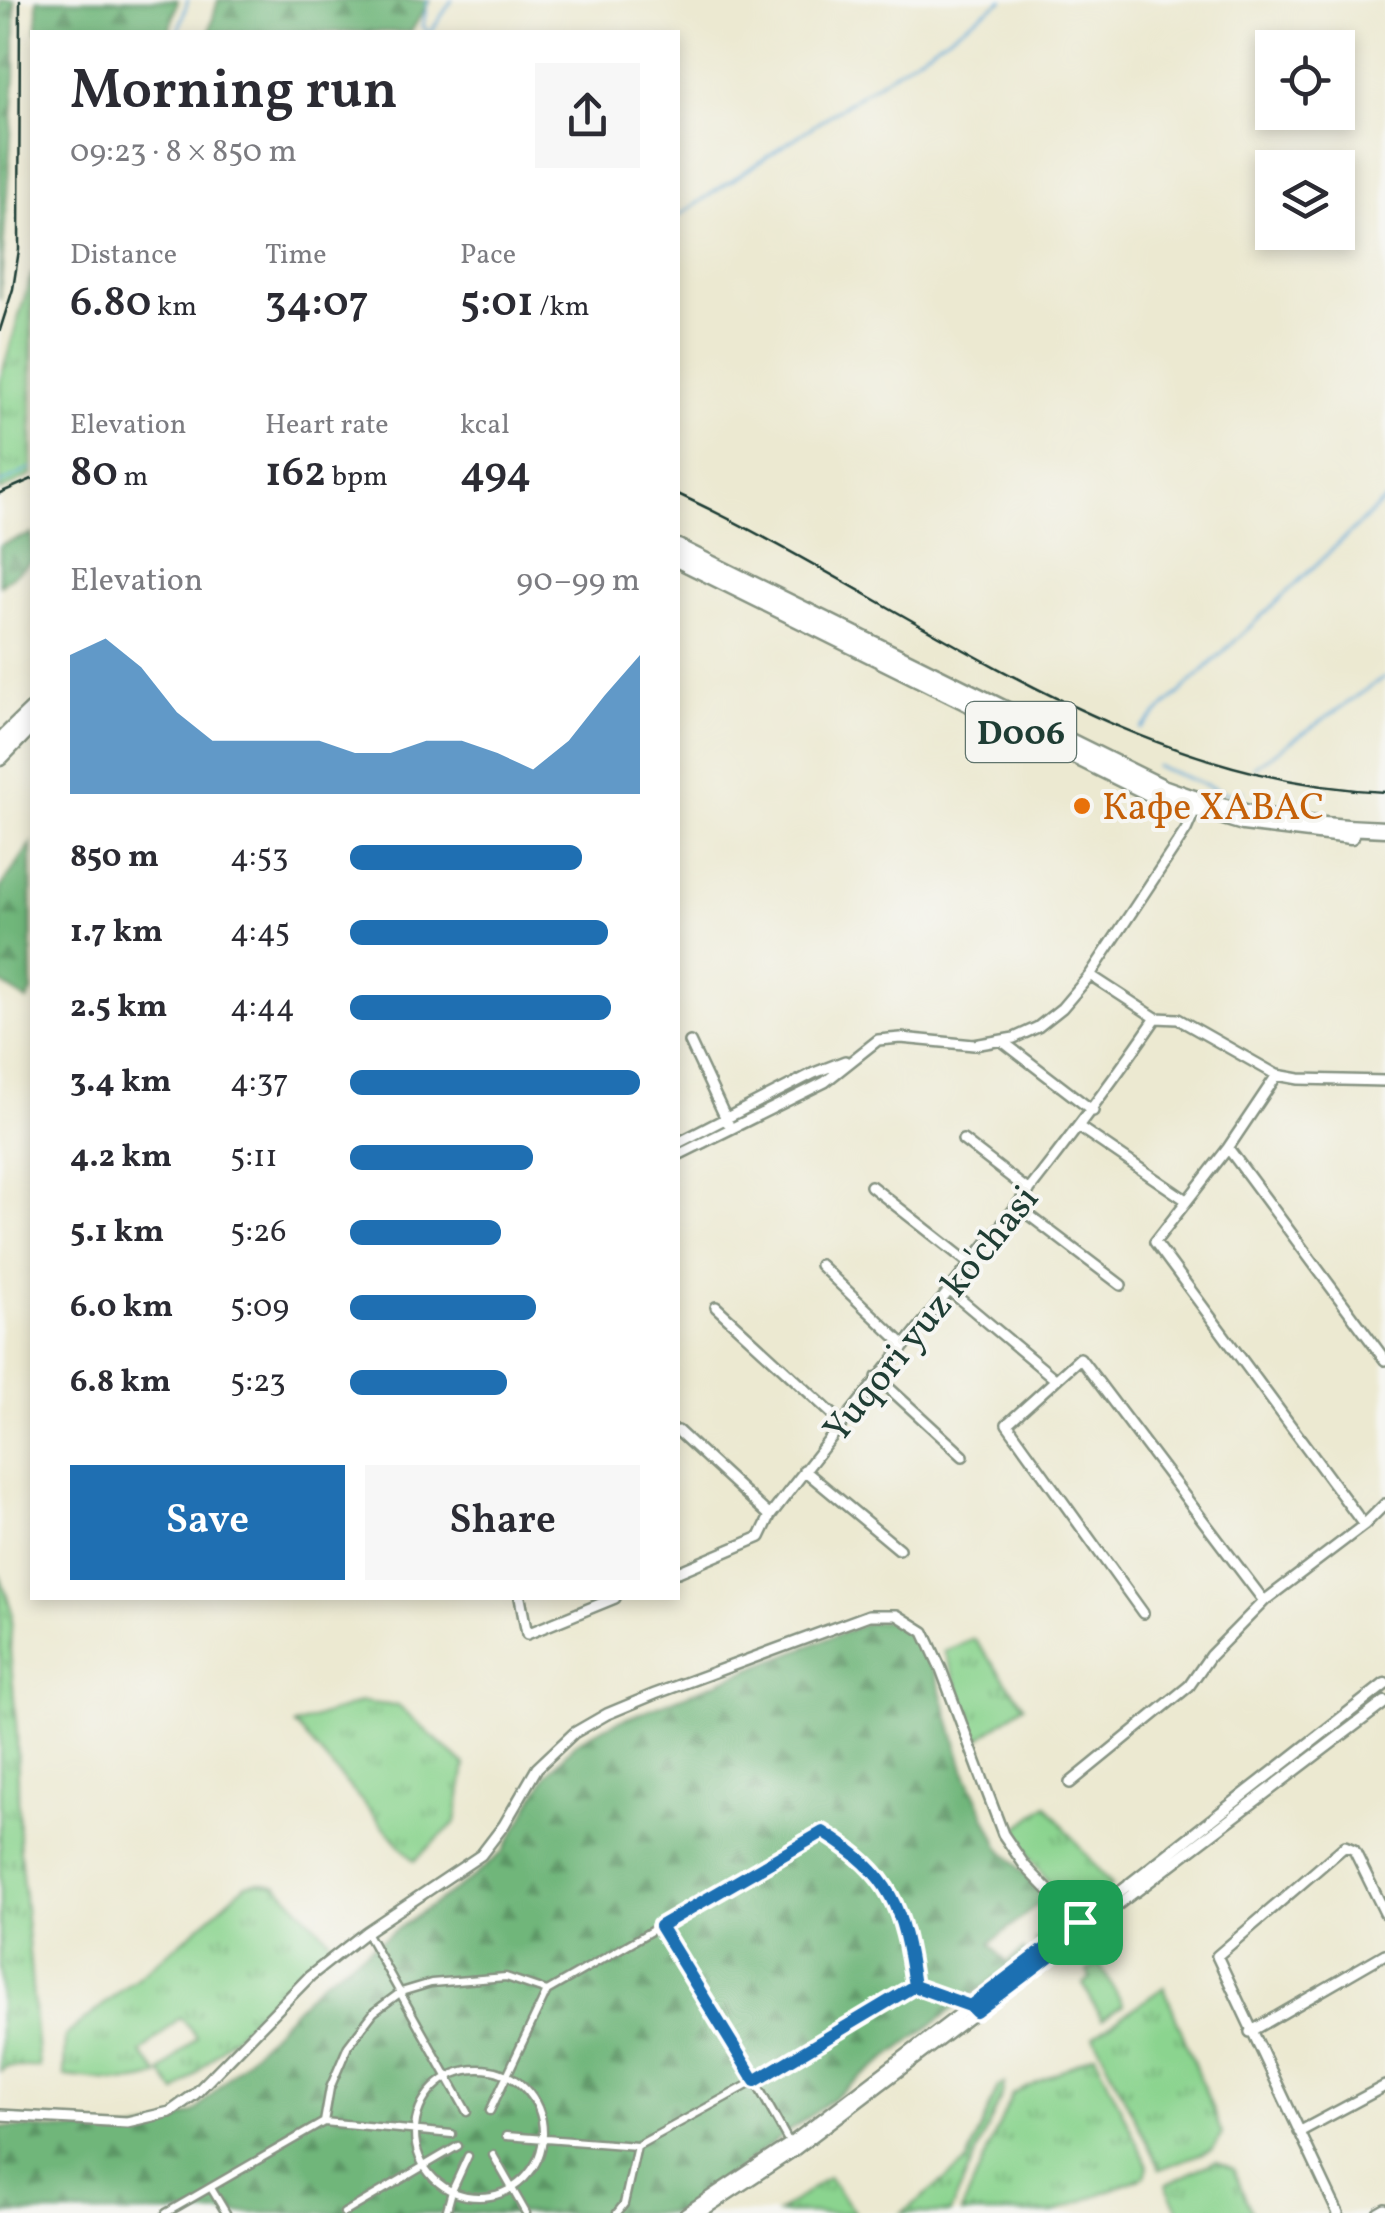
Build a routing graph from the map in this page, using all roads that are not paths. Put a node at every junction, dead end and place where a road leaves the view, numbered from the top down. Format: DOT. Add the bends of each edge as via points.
graph roads {
  1 [pos="680,549"];
  2 [pos="680,561"];
  3 [pos="30,712"];
  4 [pos="30,727"];
  5 [pos="0,741"];
  6 [pos="1064,747"];
  7 [pos="0,758"];
  8 [pos="1197,805"];
  9 [pos="1385,828"];
  10 [pos="1385,838"];
  11 [pos="1090,974"];
  12 [pos="1156,1018"];
  13 [pos="1002,1040"];
  14 [pos="690,1042"];
  15 [pos="853,1058"];
  16 [pos="1277,1075"];
  17 [pos="1385,1081"];
  18 [pos="1093,1111"];
  19 [pos="726,1118"];
  20 [pos="1080,1127"];
  21 [pos="731,1130"];
  22 [pos="963,1140"];
  23 [pos="680,1142"];
  24 [pos="1228,1148"];
  25 [pos="680,1154"];
  26 [pos="871,1186"];
  27 [pos="1029,1191"];
  28 [pos="1186,1200"];
  29 [pos="1017,1206"];
  30 [pos="969,1263"];
  31 [pos="820,1265"];
  32 [pos="1121,1286"];
  33 [pos="949,1290"];
  34 [pos="716,1306"];
  35 [pos="903,1344"];
  36 [pos="1385,1360"];
  37 [pos="877,1377"];
  38 [pos="1055,1380"];
  39 [pos="842,1423"];
  40 [pos="680,1433"];
  41 [pos="963,1456"];
  42 [pos="804,1470"];
  43 [pos="1385,1504"];
  44 [pos="770,1516"];
  45 [pos="1364,1525"];
  46 [pos="900,1548"];
  47 [pos="680,1571"];
  48 [pos="520,1600"];
  49 [pos="611,1600"];
  50 [pos="1264,1601"];
  51 [pos="1144,1613"];
  52 [pos="1385,1684"];
  53 [pos="1385,1702"];
  54 [pos="1308,1753"];
  55 [pos="1070,1783"];
  56 [pos="1133,1888"];
  57 [pos="1385,1913"];
  58 [pos="1083,1925"];
  59 [pos="660,1926"];
  60 [pos="366,1932"];
  61 [pos="1385,1954"];
  62 [pos="914,1986"];
  63 [pos="547,1991"];
  64 [pos="400,1992"];
  65 [pos="973,2009"];
  66 [pos="1250,2032"];
  67 [pos="507,2075"];
  68 [pos="447,2078"];
  69 [pos="755,2081"];
  70 [pos="1385,2086"];
  71 [pos="490,2111"];
  72 [pos="467,2112"];
  73 [pos="0,2115"];
  74 [pos="324,2122"];
  75 [pos="415,2129"];
  76 [pos="1299,2132"];
  77 [pos="452,2134"];
  78 [pos="506,2136"];
  79 [pos="544,2138"];
  80 [pos="458,2146"];
  81 [pos="637,2146"];
  82 [pos="792,2147"];
  83 [pos="492,2155"];
  84 [pos="468,2156"];
  85 [pos="424,2166"];
  86 [pos="211,2188"];
  87 [pos="512,2188"];
  88 [pos="452,2191"];
  89 [pos="1385,2209"];
  90 [pos="166,2213"];
  91 [pos="226,2213"];
  92 [pos="344,2213"];
  93 [pos="446,2213"];
  94 [pos="526,2213"];
  95 [pos="617,2213"];
  96 [pos="685,2213"];
  97 [pos="700,2213"];
  98 [pos="1338,2213"];
  99 [pos="1378,2213"];
  1 -- 6 [label="main road, D006"];
  2 -- 6 [label="main road, D006"];
  3 -- 5 [label="main road"];
  4 -- 7 [label="main road"];
  6 -- 8 [label="main road, D006"];
  8 -- 9 [label="main road, D006"];
  8 -- 10 [label="main road, D006" via="1276,829"];
  8 -- 11 [label="street"];
  11 -- 12 [label="street"];
  11 -- 13 [label="street" via="1048,1019"];
  12 -- 16 [label="street" via="1178,1019"];
  12 -- 18 [label="street, Yuqori yuz ko'chasi"];
  13 -- 15 [label="street" via="974,1046 878,1040"];
  13 -- 18 [label="street"];
  14 -- 19 [label="street"];
  15 -- 19 [label="street"];
  15 -- 21 [label="street" via="824,1082"];
  16 -- 17 [label="street"];
  16 -- 24 [label="street"];
  18 -- 20 [label="street, Yuqori yuz ko'chasi"];
  19 -- 21 [label="street"];
  19 -- 23 [label="street"];
  20 -- 27 [label="street, Yuqori yuz ko'chasi"];
  20 -- 28 [label="street"];
  21 -- 25 [label="street"];
  22 -- 27 [label="street"];
  24 -- 28 [label="street"];
  24 -- 36 [label="street"];
  26 -- 30 [label="street"];
  27 -- 29 [label="street, Yuqori yuz ko'chasi"];
  28 -- 45 [label="street" via="1155,1242"];
  29 -- 30 [label="street, Yuqori yuz ko'chasi"];
  29 -- 32 [label="street"];
  30 -- 33 [label="street, Yuqori yuz ko'chasi"];
  31 -- 35 [label="street"];
  33 -- 35 [label="street, Yuqori yuz ko'chasi"];
  33 -- 38 [label="street"];
  34 -- 39 [label="street"];
  35 -- 37 [label="street, Yuqori yuz ko'chasi"];
  37 -- 39 [label="street, Yuqori yuz ko'chasi"];
  37 -- 41 [label="street"];
  38 -- 50 [label="street" via="1080,1358"];
  38 -- 51 [label="street" via="1007,1424"];
  39 -- 42 [label="street, Yuqori yuz ko'chasi"];
  40 -- 44 [label="street"];
  42 -- 44 [label="street, Yuqori yuz ko'chasi"];
  42 -- 46 [label="street"];
  43 -- 45 [label="street"];
  44 -- 47 [label="street, Yuqori yuz ko'chasi" via="759,1538"];
  45 -- 50 [label="street"];
  48 -- 49 [label="street" via="527,1634"];
  50 -- 55 [label="street" via="1189,1686"];
  52 -- 54 [label="street"];
  53 -- 54 [label="street"];
  54 -- 56 [label="street"];
  56 -- 58 [label="street"];
  57 -- 66 [label="street" via="1348,1846 1217,1956"];
  58 -- 60 [label="street" via="1003,1834 924,1632 885,1613 655,1694 574,1733 538,1768 481,1855"];
  58 -- 65 [label="street"];
  59 -- 62 [label="street" via="823,1832 892,1893"];
  59 -- 63 [label="street"];
  59 -- 69 [label="street"];
  60 -- 64 [label="street"];
  60 -- 73 [label="street" via="290,1995 170,2112 126,2122"];
  61 -- 66 [label="street"];
  62 -- 65 [label="street"];
  62 -- 69 [label="street"];
  63 -- 64 [label="street" via="506,1977"];
  63 -- 67 [label="street"];
  64 -- 68 [label="street"];
  64 -- 74 [label="street" via="348,2046"];
  65 -- 82 [label="street"];
  66 -- 76 [label="street"];
  67 -- 68 [label="street" via="481,2069"];
  67 -- 71 [label="street"];
  67 -- 79 [label="street" via="528,2090"];
  68 -- 72 [label="street"];
  68 -- 75 [label="street" via="421,2107"];
  69 -- 81 [label="street"];
  69 -- 82 [label="street"];
  70 -- 76 [label="street"];
  74 -- 75 [label="street"];
  74 -- 86 [label="street"];
  75 -- 77 [label="street"];
  75 -- 85 [label="street"];
  76 -- 98 [label="street"];
  78 -- 79 [label="street"];
  79 -- 81 [label="street"];
  79 -- 87 [label="street" via="538,2160"];
  80 -- 85 [label="street"];
  81 -- 95 [label="street"];
  82 -- 96 [label="street"];
  82 -- 97 [label="street"];
  83 -- 87 [label="street"];
  84 -- 88 [label="street"];
  85 -- 88 [label="street"];
  85 -- 92 [label="street"];
  86 -- 90 [label="street"];
  86 -- 91 [label="street"];
  87 -- 88 [label="street" via="480,2198"];
  87 -- 94 [label="street"];
  88 -- 93 [label="street"];
  89 -- 99 [label="street"];
}
